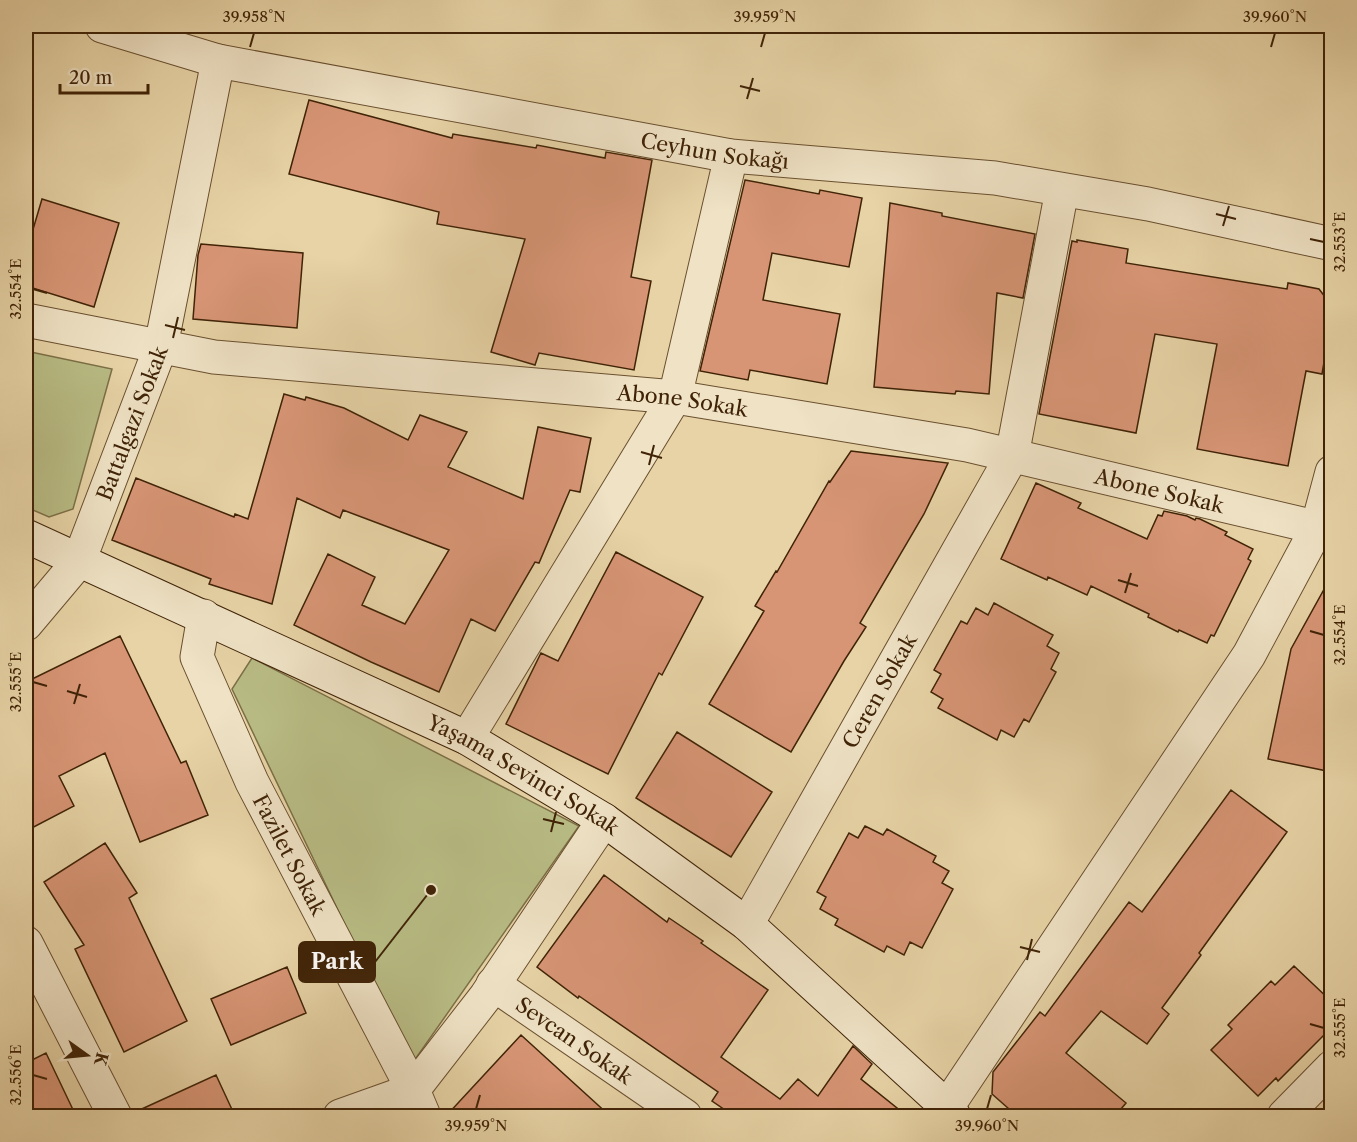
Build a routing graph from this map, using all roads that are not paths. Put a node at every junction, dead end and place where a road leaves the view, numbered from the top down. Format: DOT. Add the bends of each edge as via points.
graph roads {
  1 [pos="102,26"];
  2 [pos="218,61"];
  3 [pos="731,156"];
  4 [pos="1062,190"];
  5 [pos="1332,244"];
  6 [pos="26,320"];
  7 [pos="161,346"];
  8 [pos="675,397"];
  9 [pos="1012,456"];
  10 [pos="1332,472"];
  11 [pos="1324,530"];
  12 [pos="26,536"];
  13 [pos="79,561"];
  14 [pos="204,616"];
  15 [pos="26,624"];
  16 [pos="467,738"];
  17 [pos="604,820"];
  18 [pos="747,924"];
  19 [pos="26,943"];
  20 [pos="493,984"];
  21 [pos="1332,1067"];
  22 [pos="418,1103"];
  23 [pos="950,1112"];
  24 [pos="115,1116"];
  25 [pos="340,1116"];
  26 [pos="685,1116"];
  27 [pos="1284,1116"];
  1 -- 2 [label="street, Ceyhun Sokağı"];
  2 -- 3 [label="street, Ceyhun Sokağı"];
  2 -- 7 [label="street, Battalgazi Sokak"];
  3 -- 4 [label="street, Ceyhun Sokağı" via="995,178"];
  3 -- 8 [label="street"];
  4 -- 5 [label="street, Ceyhun Sokağı" via="1148,204"];
  4 -- 9 [label="street, Ceren Sokak"];
  6 -- 7 [label="street, Abone Sokak"];
  7 -- 8 [label="street, Abone Sokak" via="214,357"];
  7 -- 13 [label="street, Battalgazi Sokak"];
  8 -- 9 [label="street, Abone Sokak" via="967,445"];
  8 -- 16 [label="street"];
  9 -- 11 [label="street, Abone Sokak"];
  9 -- 18 [label="street, Ceren Sokak"];
  10 -- 11 [label="street"];
  11 -- 23 [label="street" via="1249,655"];
  12 -- 13 [label="street, Yaşama Sevinci Sokak"];
  13 -- 14 [label="street, Yaşama Sevinci Sokak"];
  13 -- 15 [label="street, Battalgazi Sokak"];
  14 -- 16 [label="street, Yaşama Sevinci Sokak"];
  14 -- 22 [label="street, Fazilet Sokak" via="197,657 252,782"];
  16 -- 17 [label="street, Yaşama Sevinci Sokak"];
  17 -- 18 [label="street, Yaşama Sevinci Sokak"];
  17 -- 20 [label="street"];
  18 -- 23 [label="street, Yaşama Sevinci Sokak"];
  19 -- 24 [label="street"];
  20 -- 22 [label="street"];
  20 -- 26 [label="street, Sevcan Sokak"];
  21 -- 27 [label="street"];
  22 -- 25 [label="street"];
}
